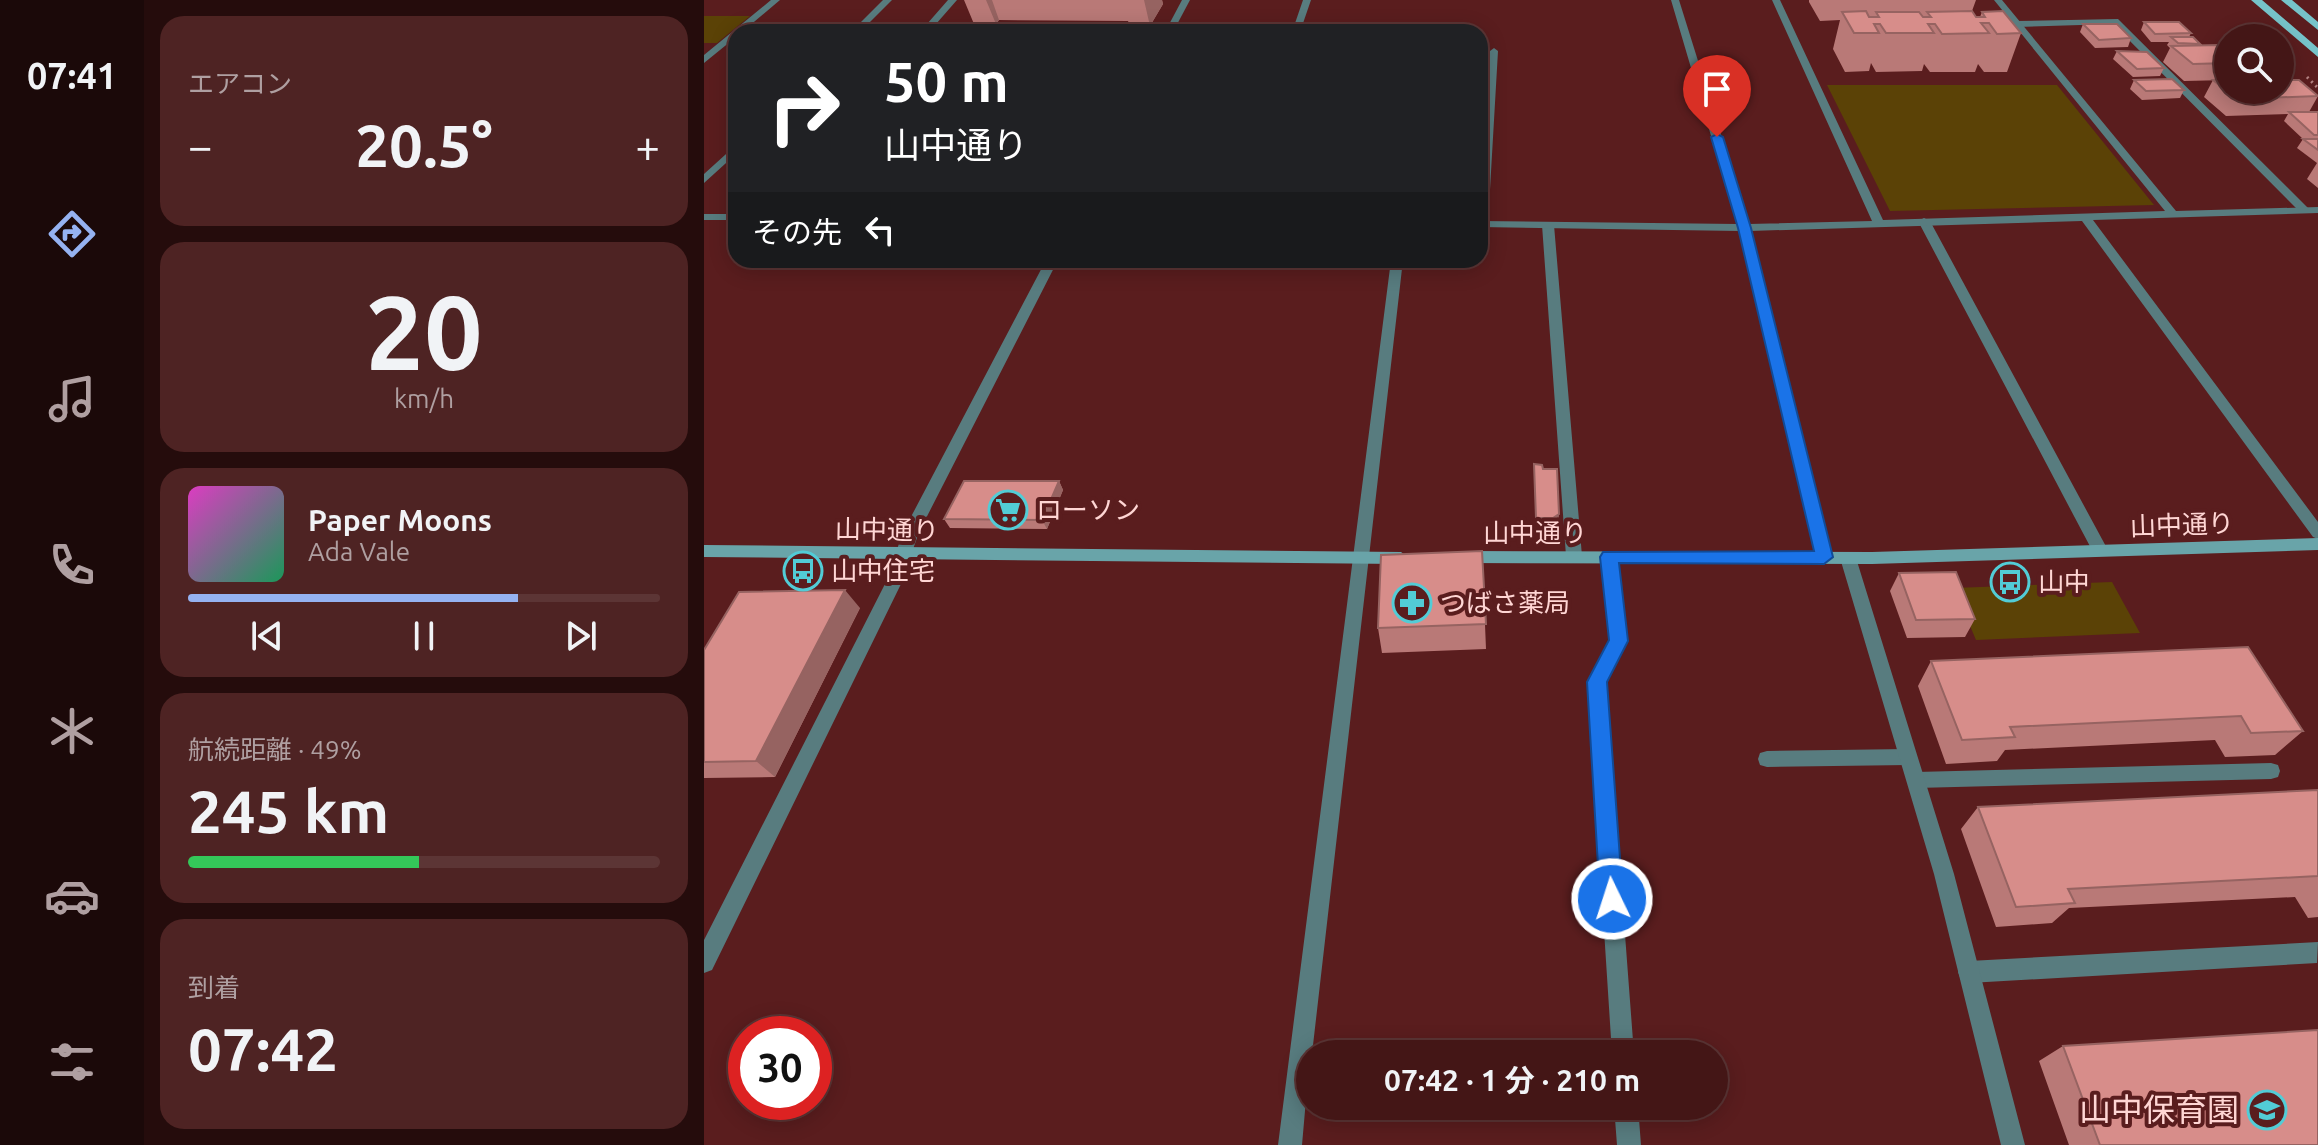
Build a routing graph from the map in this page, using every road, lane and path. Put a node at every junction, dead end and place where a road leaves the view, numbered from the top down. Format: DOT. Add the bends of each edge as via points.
graph roads {
  1 [pos="776,0"];
  2 [pos="888,0"];
  3 [pos="953,0"];
  4 [pos="1186,0"];
  5 [pos="1307,0"];
  6 [pos="1675,0"];
  7 [pos="1776,0"];
  8 [pos="1998,0"];
  9 [pos="2256,0"];
  10 [pos="2286,0"];
  11 [pos="747,24"];
  12 [pos="863,24"];
  13 [pos="931,24"];
  14 [pos="1173,24"];
  15 [pos="1299,24"];
  16 [pos="2017,24"];
  17 [pos="2318,27"];
  18 [pos="728,40"];
  19 [pos="704,47"];
  20 [pos="719,47"];
  21 [pos="728,47"];
  22 [pos="1494,51"];
  23 [pos="2318,54"];
  24 [pos="704,60"];
  25 [pos="1488,131"];
  26 [pos="728,156"];
  27 [pos="704,180"];
  28 [pos="2304,210"];
  29 [pos="2318,210"];
  30 [pos="2173,214"];
  31 [pos="2084,216"];
  32 [pos="704,217"];
  33 [pos="728,217"];
  34 [pos="1924,221"];
  35 [pos="1878,222"];
  36 [pos="1488,224"];
  37 [pos="1548,225"];
  38 [pos="2318,225"];
  39 [pos="1744,228"];
  40 [pos="1048,268"];
  41 [pos="1396,268"];
  42 [pos="2317,543"];
  43 [pos="704,551"];
  44 [pos="2101,552"];
  45 [pos="905,554"];
  46 [pos="1574,556"];
  47 [pos="1423,557"];
  48 [pos="1454,557"];
  49 [pos="1609,557"];
  50 [pos="1824,557"];
  51 [pos="1363,558"];
  52 [pos="1848,558"];
  53 [pos="1908,757"];
  54 [pos="1767,759"];
  55 [pos="2271,771"];
  56 [pos="1916,780"];
  57 [pos="2317,952"];
  58 [pos="704,962"];
  59 [pos="1969,972"];
  60 [pos="1622,1040"];
  61 [pos="1627,1120"];
  62 [pos="1290,1145"];
  63 [pos="1629,1145"];
  64 [pos="2013,1145"];
  1 -- 11 [label="street"];
  2 -- 12 [label="street"];
  3 -- 13 [label="street"];
  4 -- 14 [label="street"];
  5 -- 15 [label="street"];
  6 -- 39 [label="street"];
  7 -- 35 [label="street"];
  8 -- 16 [label="street"];
  9 -- 23 [label="main road"];
  10 -- 17 [label="main road"];
  16 -- 28 [label="street" via="2115,21"];
  16 -- 30 [label="street"];
  18 -- 20 [label="street"];
  19 -- 20 [label="street"];
  20 -- 21 [label="street"];
  20 -- 24 [label="street"];
  22 -- 25 [label="street"];
  26 -- 27 [label="street"];
  28 -- 29 [label="street"];
  28 -- 30 [label="street"];
  28 -- 38 [label="street"];
  30 -- 31 [label="street"];
  31 -- 34 [label="street"];
  31 -- 42 [label="street"];
  32 -- 33 [label="street"];
  34 -- 35 [label="street"];
  34 -- 44 [label="street"];
  35 -- 39 [label="street"];
  36 -- 37 [label="street"];
  37 -- 39 [label="street"];
  37 -- 46 [label="street"];
  39 -- 50 [label="street"];
  40 -- 45 [label="street" via="918,518"];
  41 -- 51 [label="street"];
  42 -- 44 [label="street, 山中通り"];
  43 -- 45 [label="street, 山中通り"];
  44 -- 52 [label="street, 山中通り"];
  45 -- 51 [label="street, 山中通り"];
  45 -- 58 [label="street"];
  46 -- 48 [label="street, 山中通り"];
  46 -- 49 [label="street, 山中通り"];
  47 -- 51 [label="street, 山中通り"];
  49 -- 50 [label="street, 山中通り"];
  49 -- 60 [label="street" via="1619,641 1597,682"];
  50 -- 52 [label="street, 山中通り"];
  51 -- 62 [label="street"];
  52 -- 53 [label="street"];
  53 -- 54 [label="street"];
  53 -- 56 [label="street"];
  55 -- 56 [label="street"];
  56 -- 59 [label="street"];
  57 -- 59 [label="street"];
  59 -- 64 [label="street"];
  61 -- 63 [label="street"];
}
